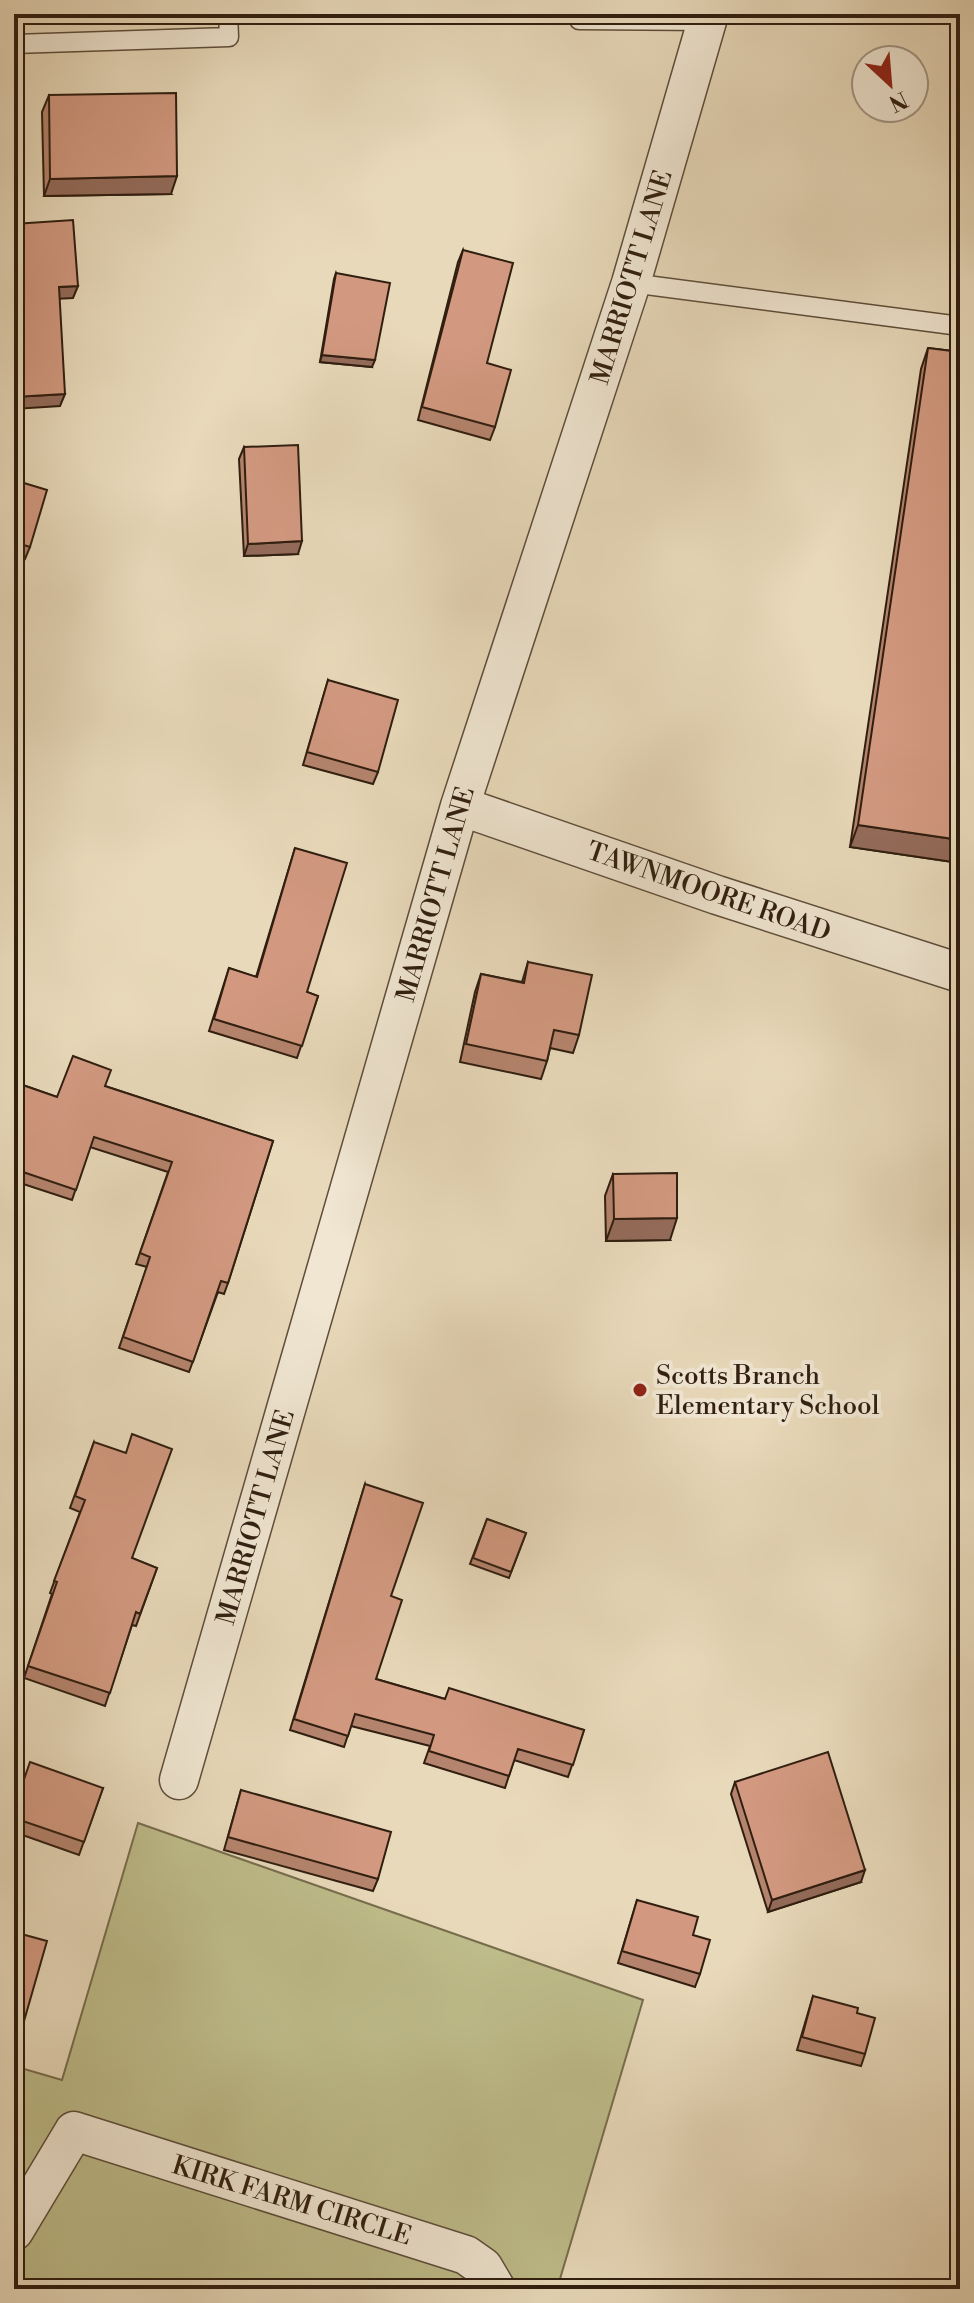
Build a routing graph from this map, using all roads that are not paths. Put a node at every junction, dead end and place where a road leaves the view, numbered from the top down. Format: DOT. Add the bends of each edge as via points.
graph roads {
  1 [pos="228,14"];
  2 [pos="579,14"];
  3 [pos="708,17"];
  4 [pos="14,44"];
  5 [pos="631,283"];
  6 [pos="960,326"];
  7 [pos="460,806"];
  8 [pos="960,973"];
  9 [pos="179,1780"];
  10 [pos="14,2231"];
  11 [pos="496,2289"];
  1 -- 4 [label="lane" via="229,37"];
  2 -- 3 [label="lane" via="579,20"];
  3 -- 5 [label="street, MARRIOTT LANE"];
  5 -- 6 [label="lane"];
  5 -- 7 [label="street, MARRIOTT LANE"];
  7 -- 8 [label="street, TAWNMOORE ROAD"];
  7 -- 9 [label="street, MARRIOTT LANE"];
  10 -- 11 [label="street, KIRK FARM CIRCLE" via="74,2131 466,2255 483,2267"];
}
